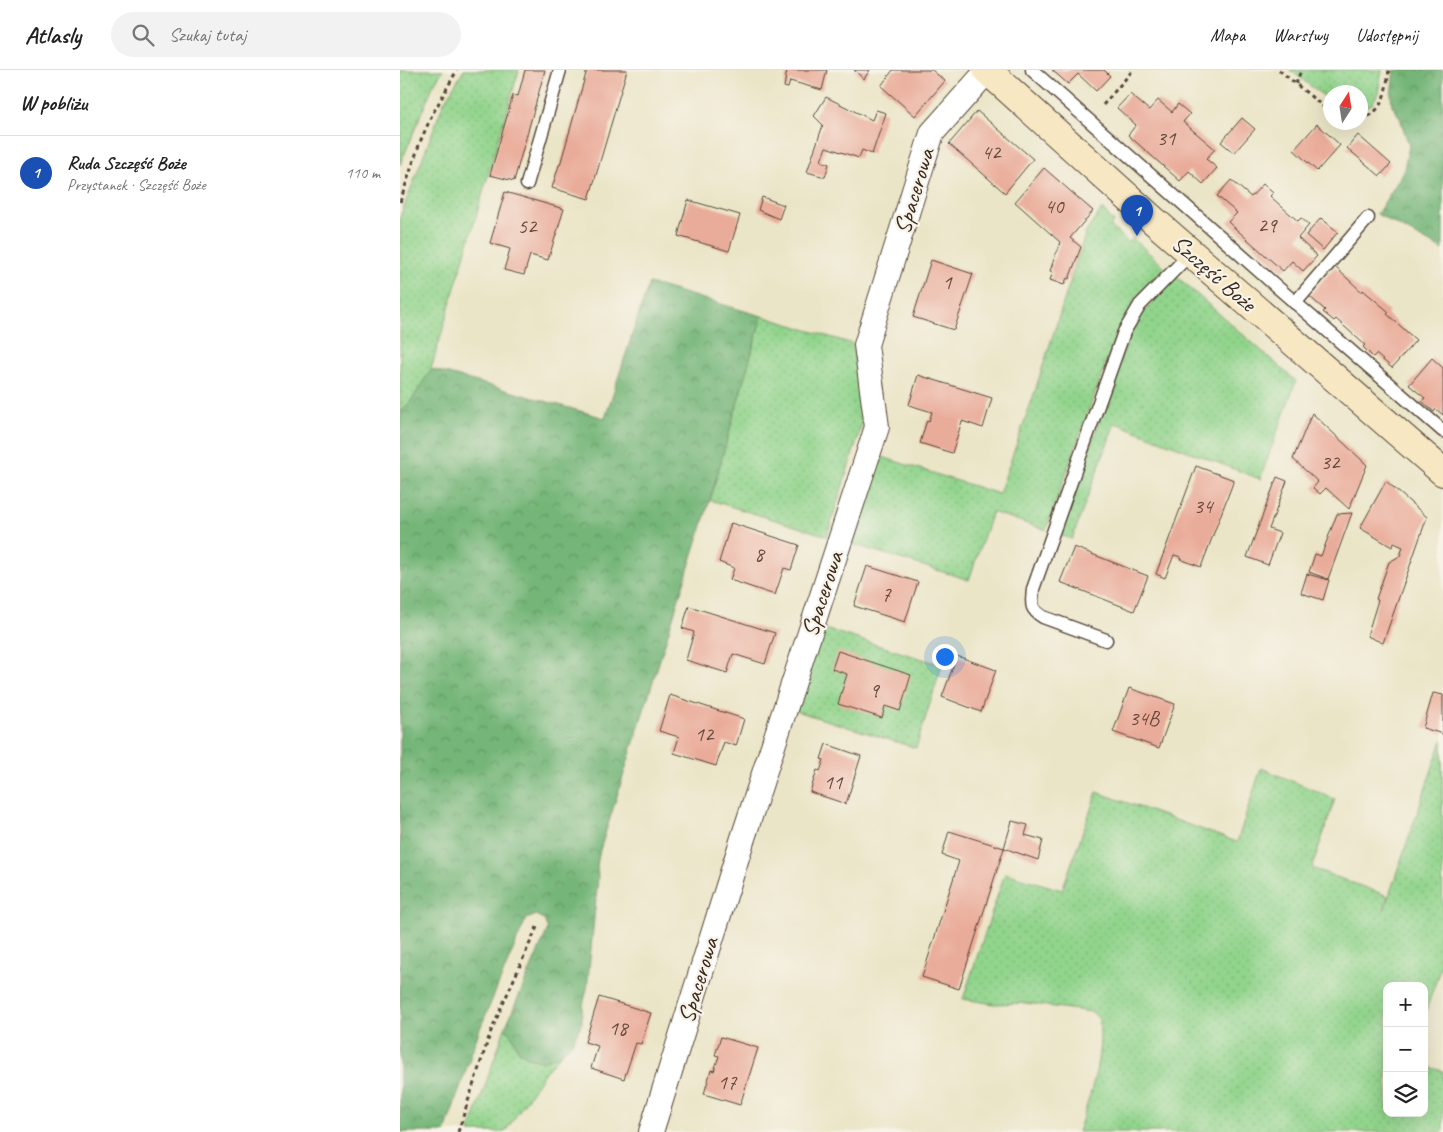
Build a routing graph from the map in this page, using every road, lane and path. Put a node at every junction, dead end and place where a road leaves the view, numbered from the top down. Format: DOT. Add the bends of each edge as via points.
graph roads {
  1 [pos="457,70"];
  2 [pos="560,70"];
  3 [pos="988,70"];
  4 [pos="1032,70"];
  5 [pos="1133,70"];
  6 [pos="1279,70"];
  7 [pos="1301,70"];
  8 [pos="1389,70"];
  9 [pos="1296,84"];
  10 [pos="1323,107"];
  11 [pos="1368,116"];
  12 [pos="1090,121"];
  13 [pos="527,184"];
  14 [pos="400,202"];
  15 [pos="1368,218"];
  16 [pos="1191,253"];
  17 [pos="1295,303"];
  18 [pos="1443,431"];
  19 [pos="1443,472"];
  20 [pos="1106,640"];
  21 [pos="537,927"];
  22 [pos="458,1132"];
  23 [pos="651,1132"];
  1 -- 14 [label="path" via="424,133"];
  2 -- 13 [label="lane"];
  3 -- 16 [label="street, Szczęść Boże"];
  3 -- 23 [label="street, Spacerowa" via="932,133 866,345 877,427"];
  4 -- 12 [label="lane"];
  5 -- 12 [label="path"];
  6 -- 9 [label="path"];
  7 -- 9 [label="path"];
  8 -- 11 [label="path" via="1382,102"];
  9 -- 10 [label="path"];
  12 -- 17 [label="lane"];
  15 -- 17 [label="lane"];
  16 -- 19 [label="street, Szczęść Boże"];
  16 -- 20 [label="lane" via="1140,305 1124,332 1033,589 1035,612"];
  17 -- 18 [label="lane"];
  21 -- 22 [label="path" via="491,1031"];
}
